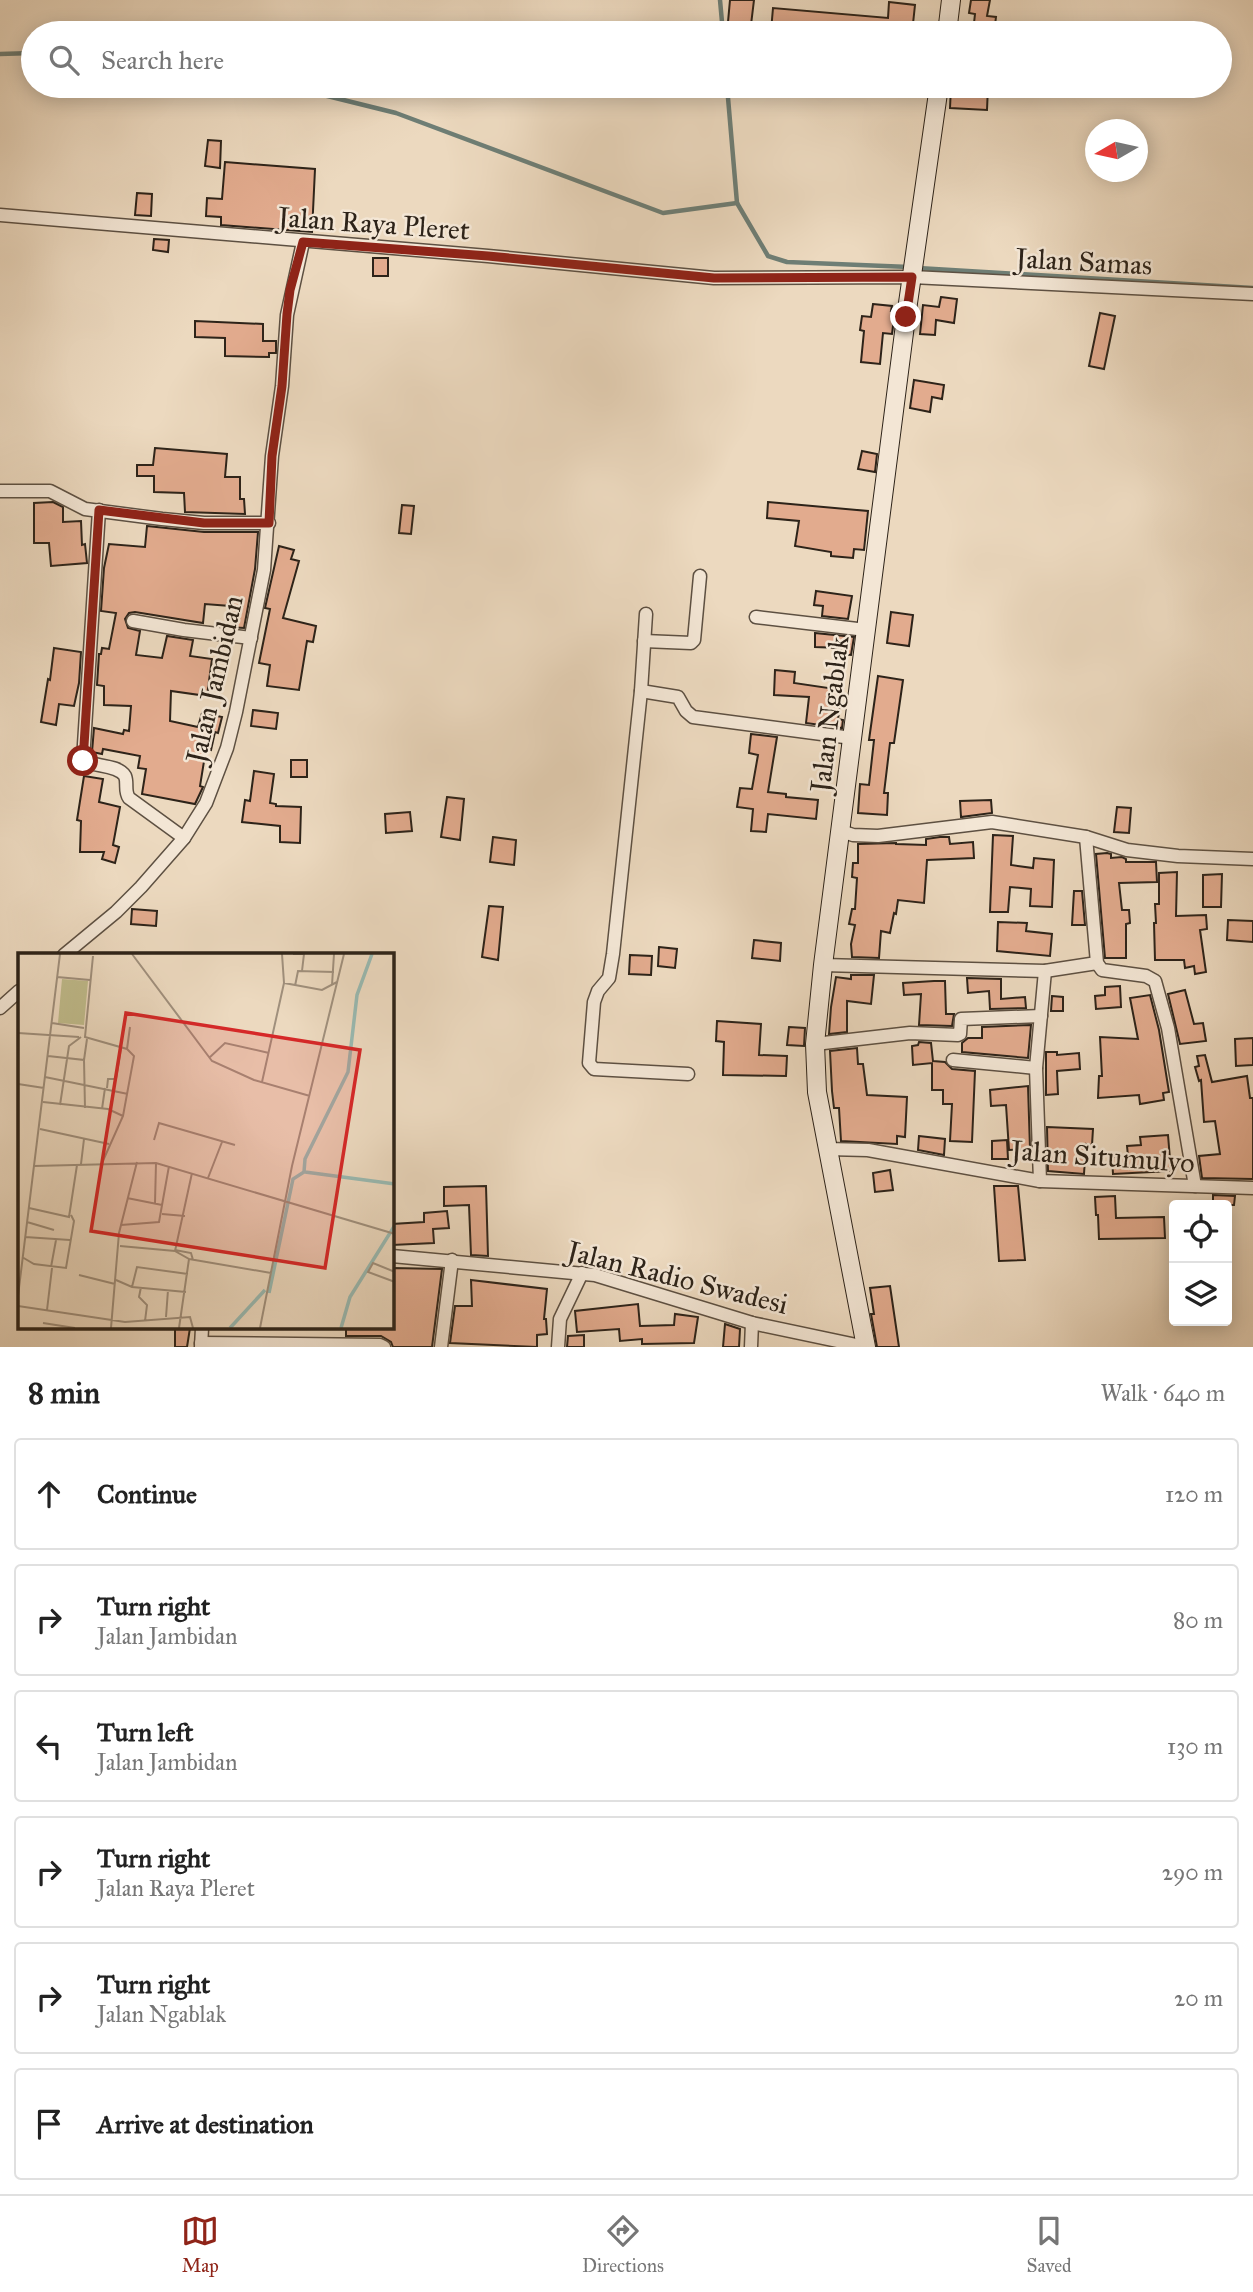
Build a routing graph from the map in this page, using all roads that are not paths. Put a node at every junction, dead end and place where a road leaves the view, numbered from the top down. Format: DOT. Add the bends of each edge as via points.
graph roads {
  1 [pos="951,0"];
  2 [pos="948,21"];
  3 [pos="937,98"];
  4 [pos="0,215"];
  5 [pos="303,242"];
  6 [pos="914,268"];
  7 [pos="1253,294"];
  8 [pos="0,491"];
  9 [pos="99,510"];
  10 [pos="269,523"];
  11 [pos="700,576"];
  12 [pos="646,614"];
  13 [pos="756,617"];
  14 [pos="133,621"];
  15 [pos="866,630"];
  16 [pos="251,638"];
  17 [pos="644,641"];
  18 [pos="640,691"];
  19 [pos="852,738"];
  20 [pos="841,831"];
  21 [pos="1086,837"];
  22 [pos="184,838"];
  23 [pos="1253,859"];
  24 [pos="66,953"];
  25 [pos="1097,964"];
  26 [pos="823,965"];
  27 [pos="1045,971"];
  28 [pos="18,992"];
  29 [pos="0,1008"];
  30 [pos="1041,1016"];
  31 [pos="815,1044"];
  32 [pos="953,1060"];
  33 [pos="1036,1068"];
  34 [pos="688,1074"];
  35 [pos="827,1149"];
  36 [pos="1040,1181"];
  37 [pos="1195,1186"];
  38 [pos="1253,1188"];
  39 [pos="394,1256"];
  40 [pos="452,1260"];
  41 [pos="582,1273"];
  42 [pos="752,1323"];
  43 [pos="201,1345"];
  44 [pos="384,1347"];
  45 [pos="441,1347"];
  46 [pos="558,1347"];
  47 [pos="751,1347"];
  48 [pos="866,1347"];
  1 -- 2 [label="street"];
  3 -- 6 [label="street, Jalan Ngablak"];
  4 -- 5 [label="street, Jalan Raya Pleret"];
  5 -- 6 [label="street, Jalan Raya Pleret" via="714,278"];
  5 -- 10 [label="street, Jalan Jambidan" via="287,314"];
  6 -- 7 [label="street, Jalan Samas"];
  6 -- 15 [label="street, Jalan Ngablak"];
  8 -- 9 [label="street" via="50,491 85,509"];
  9 -- 10 [label="street" via="204,523"];
  9 -- 22 [label="street" via="83,760 121,772 129,798"];
  10 -- 16 [label="street, Jalan Jambidan"];
  11 -- 17 [label="street" via="694,640"];
  12 -- 17 [label="street"];
  13 -- 15 [label="street"];
  14 -- 16 [label="street"];
  15 -- 19 [label="street, Jalan Ngablak"];
  16 -- 22 [label="street, Jalan Jambidan" via="227,748 206,803"];
  17 -- 18 [label="street"];
  18 -- 19 [label="street" via="678,697 693,717"];
  18 -- 34 [label="street" via="609,978 594,1002 589,1063 594,1069"];
  19 -- 20 [label="street, Jalan Ngablak"];
  20 -- 21 [label="street" via="878,836 992,822"];
  20 -- 26 [label="street, Jalan Ngablak"];
  21 -- 23 [label="street" via="1127,850"];
  21 -- 25 [label="street"];
  22 -- 24 [label="street, Jalan Jambidan" via="133,896"];
  25 -- 27 [label="street"];
  25 -- 37 [label="street" via="1102,970 1155,981 1168,1028"];
  26 -- 27 [label="street"];
  26 -- 31 [label="street, Jalan Ngablak"];
  27 -- 30 [label="street"];
  28 -- 29 [label="street"];
  30 -- 31 [label="street" via="961,1019 958,1035 910,1033"];
  30 -- 33 [label="street"];
  31 -- 35 [label="street, Jalan Ngablak" via="818,1104"];
  32 -- 33 [label="street"];
  33 -- 36 [label="street"];
  35 -- 36 [label="street, Jalan Situmulyo" via="868,1150"];
  35 -- 48 [label="street, Jalan Ngablak"];
  36 -- 37 [label="street, Jalan Situmulyo"];
  37 -- 38 [label="street, Jalan Situmulyo"];
  39 -- 40 [label="street, Jalan Radio Swadesi"];
  40 -- 41 [label="street, Jalan Radio Swadesi"];
  40 -- 45 [label="street"];
  41 -- 42 [label="street, Jalan Radio Swadesi"];
  41 -- 46 [label="street" via="560,1320"];
  42 -- 47 [label="street"];
  42 -- 48 [label="street, Jalan Radio Swadesi"];
  43 -- 44 [label="street"];
}
